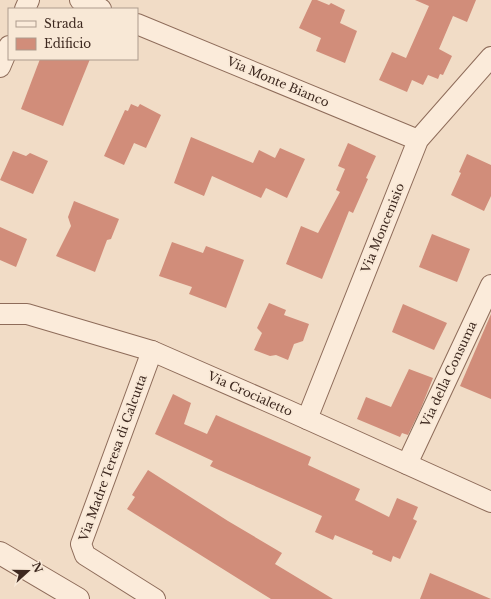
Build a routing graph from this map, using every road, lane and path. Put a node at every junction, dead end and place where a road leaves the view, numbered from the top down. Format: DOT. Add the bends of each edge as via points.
graph roads {
  1 [pos="80,0"];
  2 [pos="100,8"];
  3 [pos="138,24"];
  4 [pos="8,48"];
  5 [pos="491,57"];
  6 [pos="0,67"];
  7 [pos="418,140"];
  8 [pos="491,285"];
  9 [pos="0,314"];
  10 [pos="152,351"];
  11 [pos="307,419"];
  12 [pos="407,464"];
  13 [pos="491,502"];
  14 [pos="0,553"];
  15 [pos="78,599"];
  16 [pos="155,599"];
  1 -- 2 [label="street"];
  3 -- 7 [label="street, Via Monte Bianco"];
  4 -- 6 [label="street"];
  5 -- 7 [label="street, Via Moncenisio"];
  7 -- 11 [label="street, Via Moncenisio"];
  8 -- 12 [label="street, Via della Consuma"];
  9 -- 10 [label="street, Via Crocialetto" via="27,314"];
  10 -- 11 [label="street, Via Crocialetto"];
  10 -- 16 [label="street, Via Madre Teresa di Calcutta" via="81,544 85,555"];
  11 -- 12 [label="street, Via Crocialetto"];
  12 -- 13 [label="street, Via Crocialetto"];
  14 -- 15 [label="street"];
}
